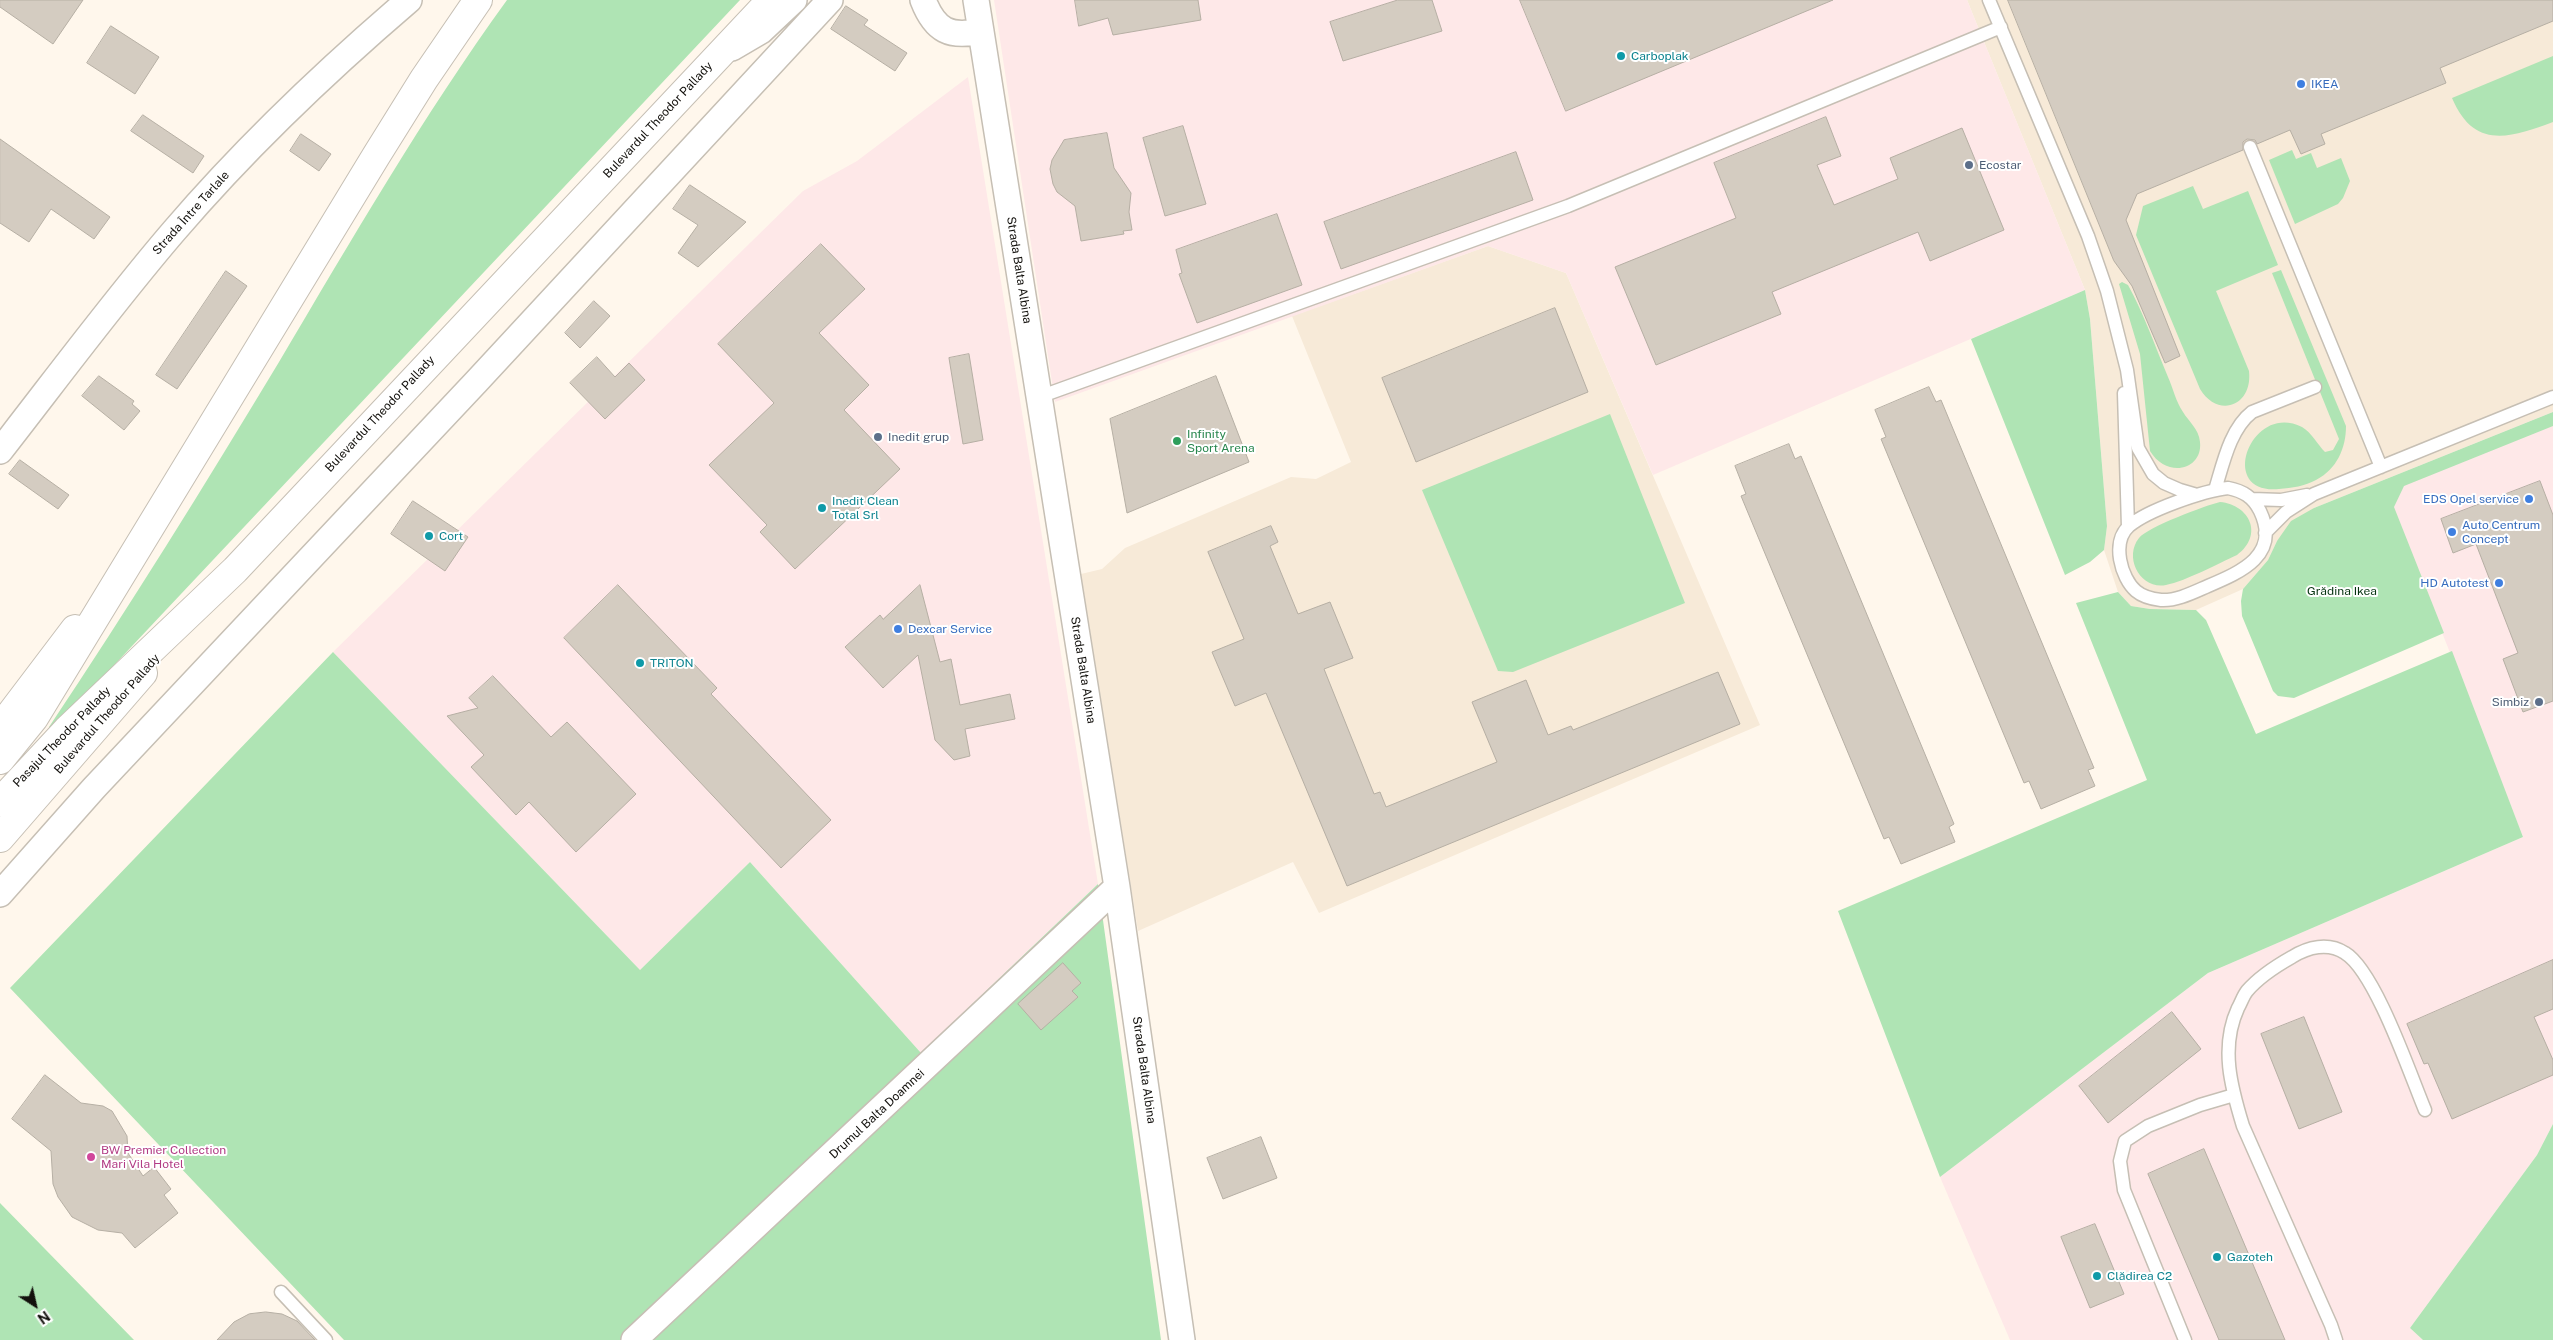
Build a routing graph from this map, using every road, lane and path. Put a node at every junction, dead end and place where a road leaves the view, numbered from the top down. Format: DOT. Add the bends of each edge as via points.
graph roads {
  1 [pos="409,0"];
  2 [pos="478,0"];
  3 [pos="771,0"];
  4 [pos="794,0"];
  5 [pos="830,0"];
  6 [pos="923,0"];
  7 [pos="976,0"];
  8 [pos="1989,0"];
  9 [pos="2000,28"];
  10 [pos="981,31"];
  11 [pos="721,54"];
  12 [pos="2250,147"];
  13 [pos="2122,350"];
  14 [pos="2316,386"];
  15 [pos="1039,397"];
  16 [pos="2553,397"];
  17 [pos="4,436"];
  18 [pos="2381,467"];
  19 [pos="2215,490"];
  20 [pos="2314,494"];
  21 [pos="2197,495"];
  22 [pos="2252,499"];
  23 [pos="162,508"];
  24 [pos="2128,527"];
  25 [pos="2265,533"];
  26 [pos="235,570"];
  27 [pos="0,728"];
  28 [pos="0,760"];
  29 [pos="0,802"];
  30 [pos="0,838"];
  31 [pos="1118,887"];
  32 [pos="0,894"];
  33 [pos="2234,1095"];
  34 [pos="2425,1110"];
  35 [pos="280,1292"];
  36 [pos="326,1340"];
  37 [pos="634,1340"];
  38 [pos="1182,1340"];
  39 [pos="2185,1340"];
  40 [pos="2336,1340"];
  1 -- 17 [label="street, Strada Între Tarlale" via="284,115 203,198"];
  2 -- 23 [label="main road" via="381,147"];
  3 -- 11 [label="main road, Bulevardul Theodor Pallady"];
  4 -- 11 [label="street" via="761,30"];
  5 -- 32 [label="street" via="94,788"];
  6 -- 10 [label="street" via="934,21 947,32 963,35"];
  7 -- 10 [label="street, Strada Balta Albina"];
  8 -- 9 [label="lane"];
  9 -- 13 [label="lane" via="2088,236"];
  9 -- 15 [label="lane" via="1575,203"];
  10 -- 15 [label="street, Strada Balta Albina"];
  11 -- 26 [label="main road, Bulevardul Theodor Pallady"];
  12 -- 18 [label="lane"];
  13 -- 21 [label="lane" via="2137,440 2144,461 2164,483"];
  13 -- 24 [label="lane"];
  14 -- 19 [label="lane" via="2252,412 2245,418 2232,442"];
  15 -- 31 [label="street, Strada Balta Albina"];
  16 -- 18 [label="lane"];
  18 -- 20 [label="lane"];
  19 -- 21 [label="lane"];
  19 -- 22 [label="lane" via="2238,490"];
  20 -- 22 [label="lane" via="2281,500"];
  20 -- 25 [label="lane" via="2286,512"];
  21 -- 24 [label="lane"];
  22 -- 25 [label="lane" via="2262,515"];
  23 -- 27 [label="main road"];
  23 -- 28 [label="main road" via="34,718"];
  24 -- 25 [label="lane" via="2122,536 2120,549 2124,572 2138,593 2163,600 2194,592 2241,571 2258,556"];
  26 -- 29 [label="main road, Pasajul Theodor Pallady" via="67,730"];
  26 -- 30 [label="main road, Bulevardul Theodor Pallady"];
  31 -- 37 [label="street, Drumul Balta Doamnei"];
  31 -- 38 [label="street, Strada Balta Albina"];
  33 -- 34 [label="lane" via="2228,1061 2231,1024 2246,992 2274,967 2303,950 2324,946 2345,952 2363,969"];
  33 -- 39 [label="lane" via="2148,1126 2125,1141 2120,1161 2124,1190"];
  33 -- 40 [label="lane" via="2243,1126"];
  35 -- 36 [label="lane"];
}
